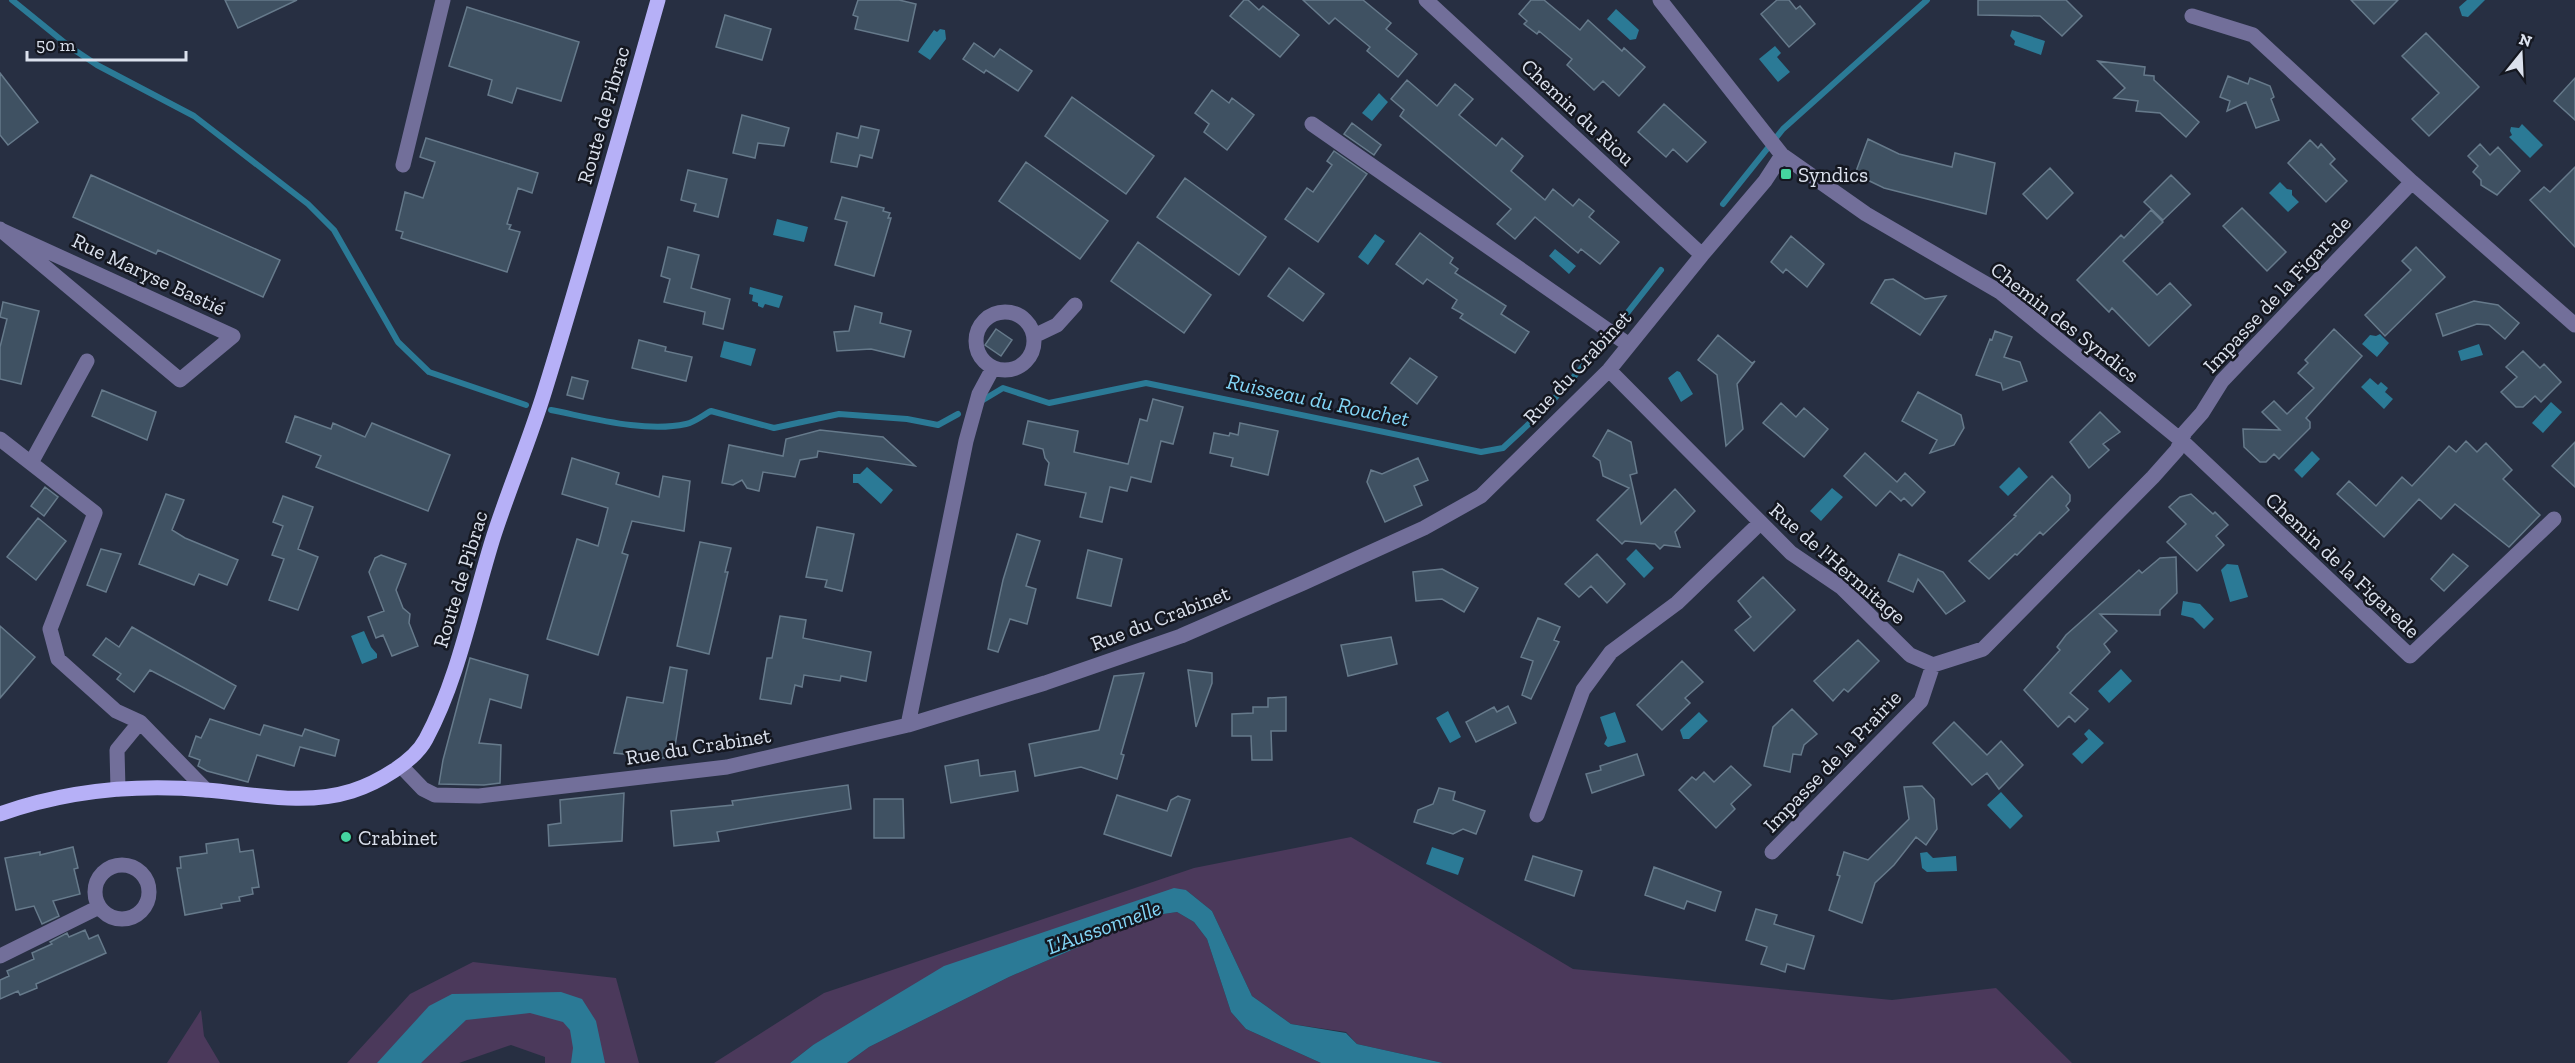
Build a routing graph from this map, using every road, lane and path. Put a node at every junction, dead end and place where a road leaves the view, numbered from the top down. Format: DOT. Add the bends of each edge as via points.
graph roads {
  1 [pos="443,0"];
  2 [pos="658,0"];
  3 [pos="1426,0"];
  4 [pos="1659,0"];
  5 [pos="2192,16"];
  6 [pos="1312,124"];
  7 [pos="1776,147"];
  8 [pos="403,165"];
  9 [pos="2412,182"];
  10 [pos="1,229"];
  11 [pos="1702,255"];
  12 [pos="1075,305"];
  13 [pos="2575,325"];
  14 [pos="1034,336"];
  15 [pos="1629,345"];
  16 [pos="87,361"];
  17 [pos="993,368"];
  18 [pos="1609,370"];
  19 [pos="0,439"];
  20 [pos="2182,441"];
  21 [pos="31,463"];
  22 [pos="2554,519"];
  23 [pos="1760,523"];
  24 [pos="1934,665"];
  25 [pos="140,722"];
  26 [pos="908,725"];
  27 [pos="401,766"];
  28 [pos="118,789"];
  29 [pos="206,790"];
  30 [pos="0,814"];
  31 [pos="1538,815"];
  32 [pos="1772,852"];
  33 [pos="99,907"];
  34 [pos="0,956"];
  1 -- 8 [label="street"];
  2 -- 27 [label="main road, Route de Pibrac" via="544,393 494,535 444,698 425,742"];
  3 -- 11 [label="street, Chemin du Riou"];
  4 -- 7 [label="street, Chemin des Syndics"];
  5 -- 9 [label="street" via="2253,35"];
  6 -- 15 [label="street"];
  7 -- 11 [label="street, Rue du Crabinet" via="1765,181"];
  7 -- 20 [label="street, Chemin des Syndics" via="1866,214 2000,292"];
  9 -- 13 [label="street"];
  9 -- 20 [label="street, Impasse de la Figarede" via="2222,381"];
  10 -- 10 [label="street, Rue Maryse Bastié" via="180,380 233,336 223,331"];
  11 -- 15 [label="street, Rue du Crabinet"];
  12 -- 14 [label="street" via="1057,325"];
  14 -- 17 [label="street" via="1031,355 1025,363 1007,370"];
  14 -- 17 [label="street" via="1025,319 1016,314 989,317 982,323 976,341 982,358"];
  15 -- 18 [label="street, Rue du Crabinet"];
  16 -- 21 [label="street"];
  17 -- 26 [label="street" via="979,394 966,441"];
  18 -- 23 [label="street, Rue de l'Hermitage"];
  18 -- 26 [label="street, Rue du Crabinet" via="1480,496 1424,528 1181,636"];
  19 -- 21 [label="street"];
  20 -- 22 [label="street, Chemin de la Figarede" via="2410,656"];
  20 -- 24 [label="street" via="2153,477 1983,649"];
  21 -- 25 [label="street" via="95,513 50,629 58,659 116,711"];
  23 -- 24 [label="street, Rue de l'Hermitage" via="1791,553 1841,587 1910,655"];
  23 -- 31 [label="street" via="1677,603 1611,652 1583,690"];
  24 -- 32 [label="street, Impasse de la Prairie" via="1921,701"];
  25 -- 28 [label="street" via="117,750"];
  25 -- 29 [label="street"];
  26 -- 27 [label="street, Rue du Crabinet" via="728,768 479,796 435,795 423,789"];
  27 -- 29 [label="main road, Route de Pibrac" via="350,792 289,800"];
  28 -- 29 [label="main road, Route de Pibrac"];
  28 -- 30 [label="main road, Route de Pibrac" via="38,801"];
  33 -- 34 [label="street"];
}
